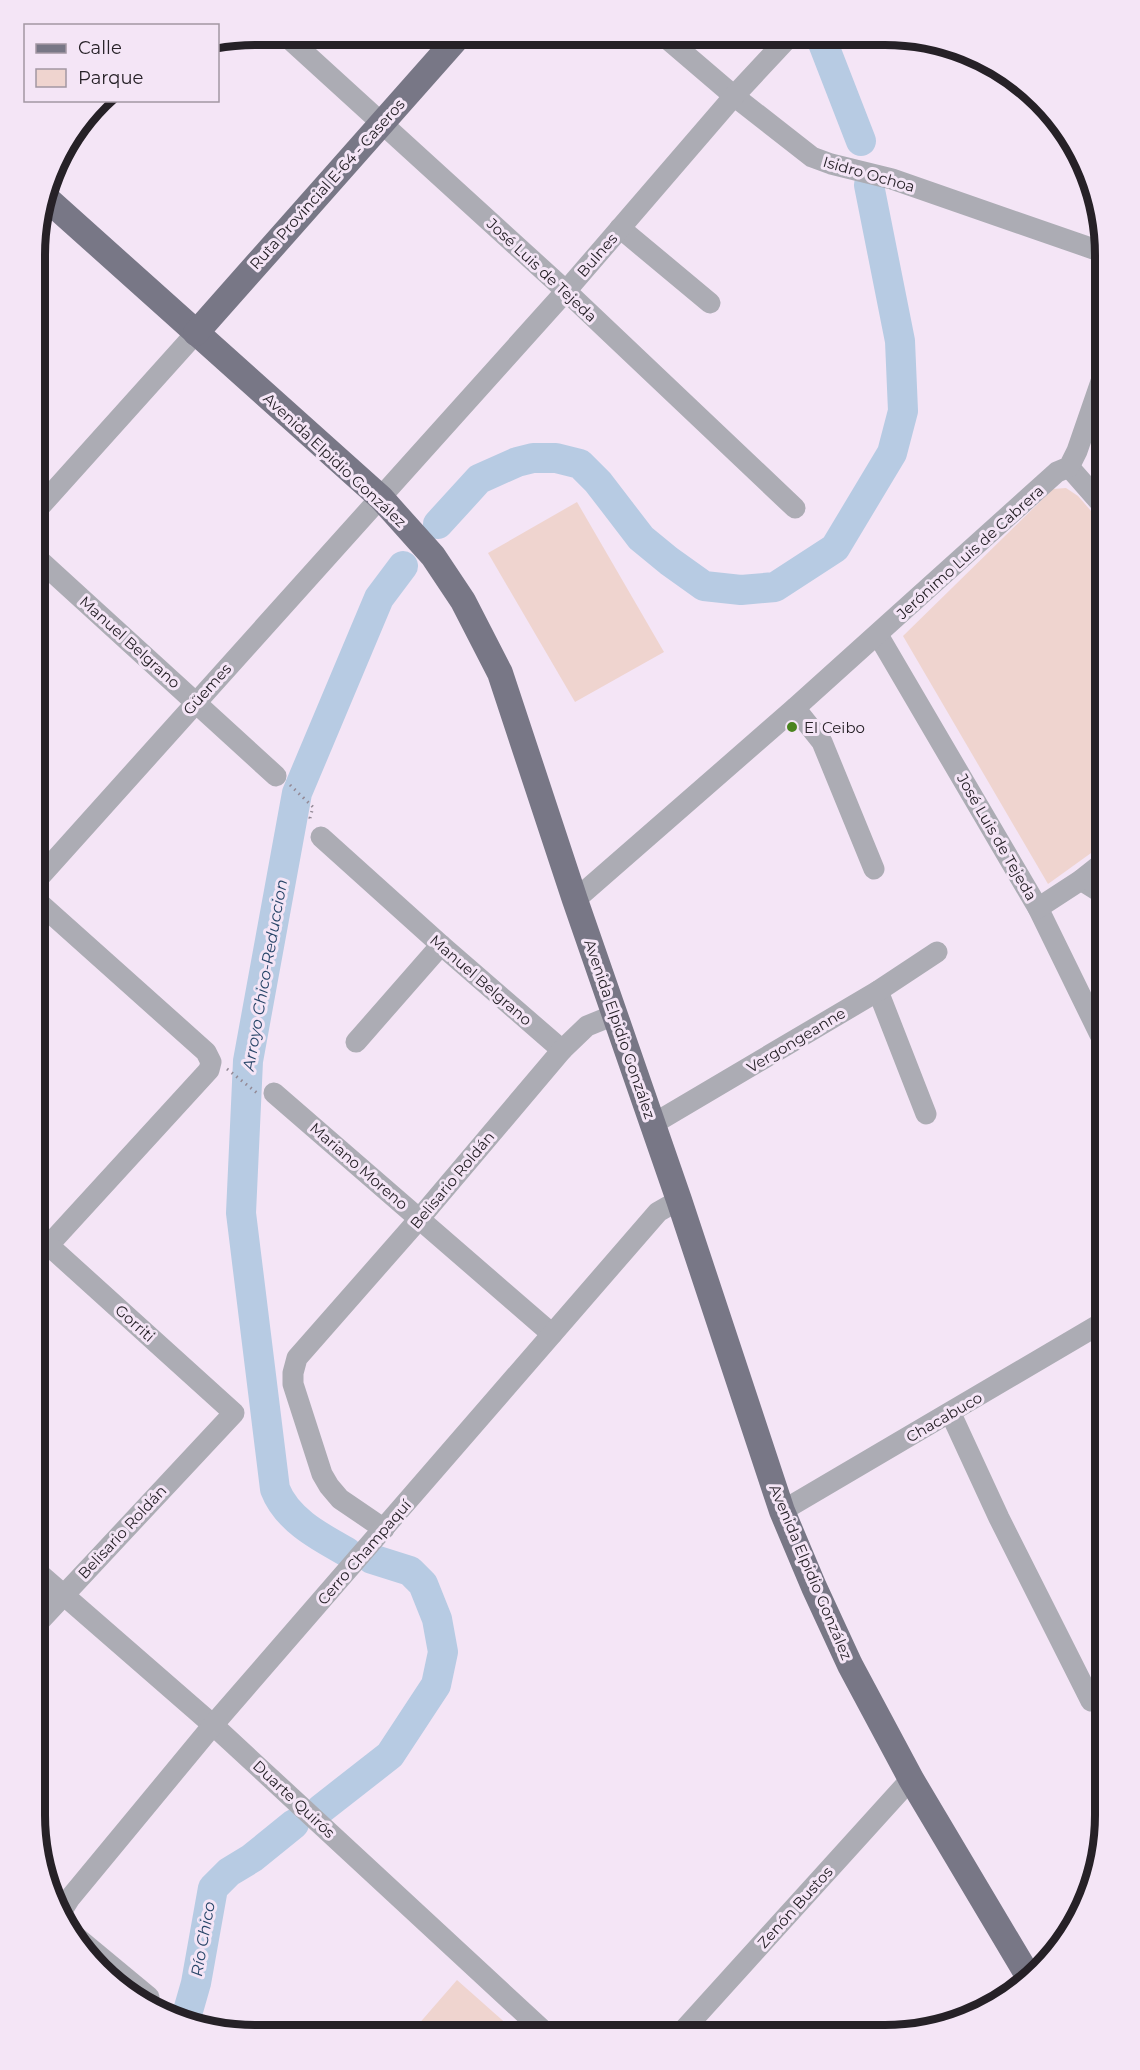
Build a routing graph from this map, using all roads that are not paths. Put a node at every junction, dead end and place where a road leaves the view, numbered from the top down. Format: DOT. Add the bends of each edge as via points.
graph roads {
  1 [pos="296,45"];
  2 [pos="451,45"];
  3 [pos="674,45"];
  4 [pos="781,45"];
  5 [pos="734,96"];
  6 [pos="382,123"];
  7 [pos="52,203"];
  8 [pos="620,228"];
  9 [pos="1095,250"];
  10 [pos="566,291"];
  11 [pos="710,303"];
  12 [pos="196,333"];
  13 [pos="1095,402"];
  14 [pos="1069,467"];
  15 [pos="1095,497"];
  16 [pos="381,498"];
  17 [pos="45,501"];
  18 [pos="795,508"];
  19 [pos="45,565"];
  20 [pos="878,635"];
  21 [pos="196,702"];
  22 [pos="795,708"];
  23 [pos="283,781"];
  24 [pos="316,827"];
  25 [pos="874,869"];
  26 [pos="1095,869"];
  27 [pos="45,871"];
  28 [pos="1080,880"];
  29 [pos="1095,889"];
  30 [pos="575,900"];
  31 [pos="45,908"];
  32 [pos="1038,908"];
  33 [pos="441,945"];
  34 [pos="937,952"];
  35 [pos="878,991"];
  36 [pos="614,1015"];
  37 [pos="1095,1025"];
  38 [pos="356,1042"];
  39 [pos="562,1050"];
  40 [pos="265,1093"];
  41 [pos="926,1114"];
  42 [pos="653,1124"];
  43 [pos="679,1200"];
  44 [pos="420,1218"];
  45 [pos="45,1241"];
  46 [pos="45,1250"];
  47 [pos="1095,1327"];
  48 [pos="552,1334"];
  49 [pos="234,1413"];
  50 [pos="951,1414"];
  51 [pos="782,1511"];
  52 [pos="384,1529"];
  53 [pos="45,1579"];
  54 [pos="63,1595"];
  55 [pos="45,1615"];
  56 [pos="1091,1701"];
  57 [pos="213,1725"];
  58 [pos="911,1779"];
  59 [pos="66,1905"];
  60 [pos="103,1959"];
  61 [pos="1025,1971"];
  62 [pos="145,1994"];
  63 [pos="538,2025"];
  64 [pos="688,2025"];
  1 -- 6 [label="street, José Luis de Tejeda"];
  2 -- 6 [label="main road, Ruta Provincial E-64 - Caseros"];
  3 -- 5 [label="street, Isidro Ochoa"];
  4 -- 5 [label="street, Bulnes"];
  5 -- 8 [label="street, Bulnes"];
  5 -- 9 [label="street, Isidro Ochoa" via="812,157 892,179"];
  6 -- 10 [label="street, José Luis de Tejeda"];
  6 -- 12 [label="main road, Ruta Provincial E-64 - Caseros"];
  7 -- 12 [label="main road, Avenida Elpidio González"];
  8 -- 10 [label="street, Bulnes"];
  8 -- 11 [label="street"];
  10 -- 16 [label="street, Bulnes"];
  10 -- 18 [label="street, José Luis de Tejeda"];
  12 -- 16 [label="main road, Avenida Elpidio González"];
  12 -- 17 [label="street"];
  13 -- 14 [label="street"];
  14 -- 15 [label="street"];
  14 -- 20 [label="street, Jerónimo Luis de Cabrera" via="1057,472"];
  16 -- 21 [label="street, Güemes"];
  16 -- 30 [label="main road, Avenida Elpidio González" via="433,556 463,601 501,673"];
  19 -- 21 [label="street, Manuel Belgrano"];
  20 -- 22 [label="street, Jerónimo Luis de Cabrera"];
  20 -- 32 [label="street, José Luis de Tejeda"];
  21 -- 23 [label="street, Manuel Belgrano"];
  21 -- 27 [label="street, Güemes"];
  22 -- 25 [label="street" via="822,742"];
  22 -- 30 [label="street, Jerónimo Luis de Cabrera"];
  24 -- 33 [label="street, Manuel Belgrano"];
  26 -- 28 [label="street"];
  28 -- 29 [label="street"];
  28 -- 32 [label="street"];
  30 -- 36 [label="main road, Avenida Elpidio González"];
  31 -- 45 [label="street" via="217,1063"];
  32 -- 37 [label="street, José Luis de Tejeda"];
  33 -- 38 [label="street"];
  33 -- 39 [label="street, Manuel Belgrano"];
  34 -- 35 [label="street, Vergongeanne"];
  35 -- 41 [label="street"];
  35 -- 42 [label="street, Vergongeanne"];
  36 -- 39 [label="street, Belisario Roldán" via="586,1026"];
  36 -- 42 [label="main road, Avenida Elpidio González"];
  39 -- 44 [label="street, Belisario Roldán"];
  40 -- 44 [label="street, Mariano Moreno"];
  42 -- 43 [label="main road, Avenida Elpidio González"];
  43 -- 48 [label="street, Cerro Champaquí" via="658,1212"];
  43 -- 51 [label="main road, Avenida Elpidio González"];
  44 -- 48 [label="street, Mariano Moreno"];
  44 -- 52 [label="street, Belisario Roldán" via="297,1358 293,1373 293,1384 322,1474 340,1499"];
  46 -- 49 [label="street, Gorriti"];
  47 -- 50 [label="street, Chacabuco"];
  48 -- 52 [label="street, Cerro Champaquí"];
  49 -- 54 [label="street, Belisario Roldán"];
  50 -- 51 [label="street, Chacabuco"];
  50 -- 56 [label="street"];
  51 -- 58 [label="main road, Avenida Elpidio González" via="850,1665"];
  52 -- 57 [label="street, Cerro Champaquí"];
  53 -- 54 [label="street, Duarte Quirós"];
  54 -- 55 [label="street, Belisario Roldán"];
  54 -- 57 [label="street, Duarte Quirós"];
  57 -- 59 [label="street, Cerro Champaquí"];
  57 -- 63 [label="street, Duarte Quirós"];
  58 -- 61 [label="main road, Avenida Elpidio González"];
  58 -- 64 [label="street, Zenón Bustos"];
  60 -- 62 [label="street"];
}
